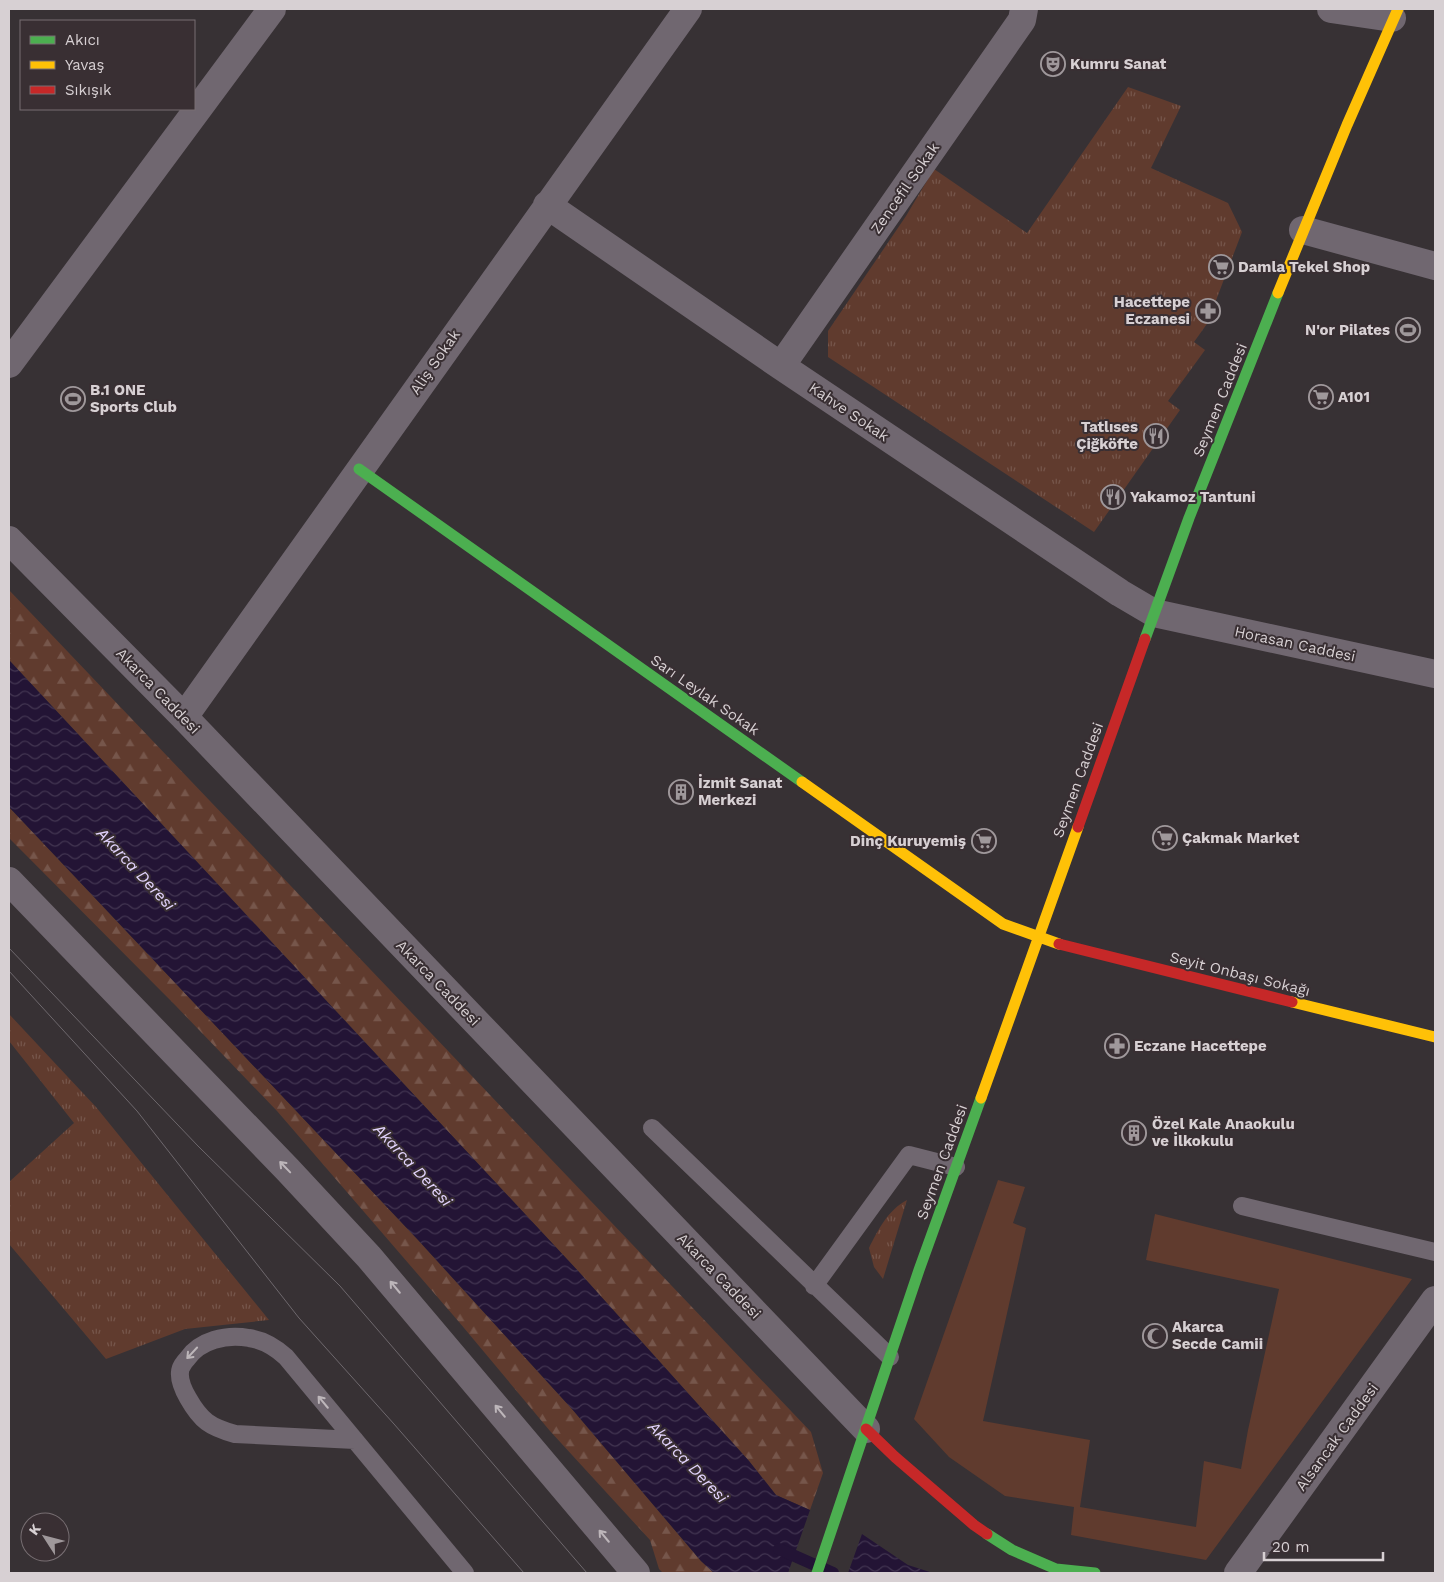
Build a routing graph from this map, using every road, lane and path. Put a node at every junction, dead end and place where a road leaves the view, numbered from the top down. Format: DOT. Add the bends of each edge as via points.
graph roads {
  1 [pos="272,9"];
  2 [pos="688,9"];
  3 [pos="1024,9"];
  4 [pos="1331,9"];
  5 [pos="1395,13"];
  6 [pos="547,205"];
  7 [pos="1303,230"];
  8 [pos="1435,266"];
  9 [pos="9,364"];
  10 [pos="781,366"];
  11 [pos="360,469"];
  12 [pos="9,540"];
  13 [pos="1154,613"];
  14 [pos="1435,674"];
  15 [pos="184,717"];
  16 [pos="9,881"];
  17 [pos="1037,937"];
  18 [pos="1435,1037"];
  19 [pos="652,1128"];
  20 [pos="956,1168"];
  21 [pos="1242,1206"];
  22 [pos="1435,1252"];
  23 [pos="814,1286"];
  24 [pos="1435,1300"];
  25 [pos="890,1357"];
  26 [pos="866,1428"];
  27 [pos="354,1440"];
  28 [pos="466,1573"];
  29 [pos="636,1573"];
  30 [pos="817,1573"];
  31 [pos="1095,1573"];
  32 [pos="1238,1573"];
  1 -- 9 [label="street"];
  2 -- 6 [label="street, Aliş Sokak"];
  3 -- 10 [label="street, Zencefil Sokak" via="1022,20"];
  4 -- 5 [label="street"];
  5 -- 7 [label="main road, Seymen Caddesi"];
  6 -- 10 [label="street, Kahve Sokak"];
  6 -- 11 [label="street, Aliş Sokak"];
  7 -- 8 [label="street"];
  7 -- 13 [label="main road, Seymen Caddesi"];
  10 -- 13 [label="street, Kahve Sokak"];
  11 -- 15 [label="street, Aliş Sokak"];
  11 -- 17 [label="main road, Sarı Leylak Sokak" via="1003,924"];
  12 -- 15 [label="street, Akarca Caddesi"];
  13 -- 14 [label="street, Horasan Caddesi"];
  13 -- 17 [label="main road, Seymen Caddesi"];
  15 -- 26 [label="street, Akarca Caddesi"];
  29 -- 16 [label="street, one-way" via="369,1257"];
  17 -- 18 [label="main road, Seyit Onbaşı Sokağı"];
  17 -- 20 [label="main road, Seymen Caddesi"];
  19 -- 23 [label="lane"];
  20 -- 23 [label="lane" via="909,1155"];
  20 -- 25 [label="main road, Seymen Caddesi"];
  21 -- 22 [label="lane"];
  23 -- 25 [label="lane"];
  24 -- 32 [label="street, Alsancak Caddesi"];
  25 -- 26 [label="main road, Seymen Caddesi"];
  26 -- 30 [label="main road, Seymen Caddesi"];
  26 -- 31 [label="main road" via="974,1525 1012,1550 1056,1569"];
  27 -- 27 [label="lane, one-way" via="286,1357 263,1342 235,1338 204,1343 193,1350 180,1372 183,1387 196,1411 216,1428 235,1434"];
  27 -- 28 [label="lane"];
}
